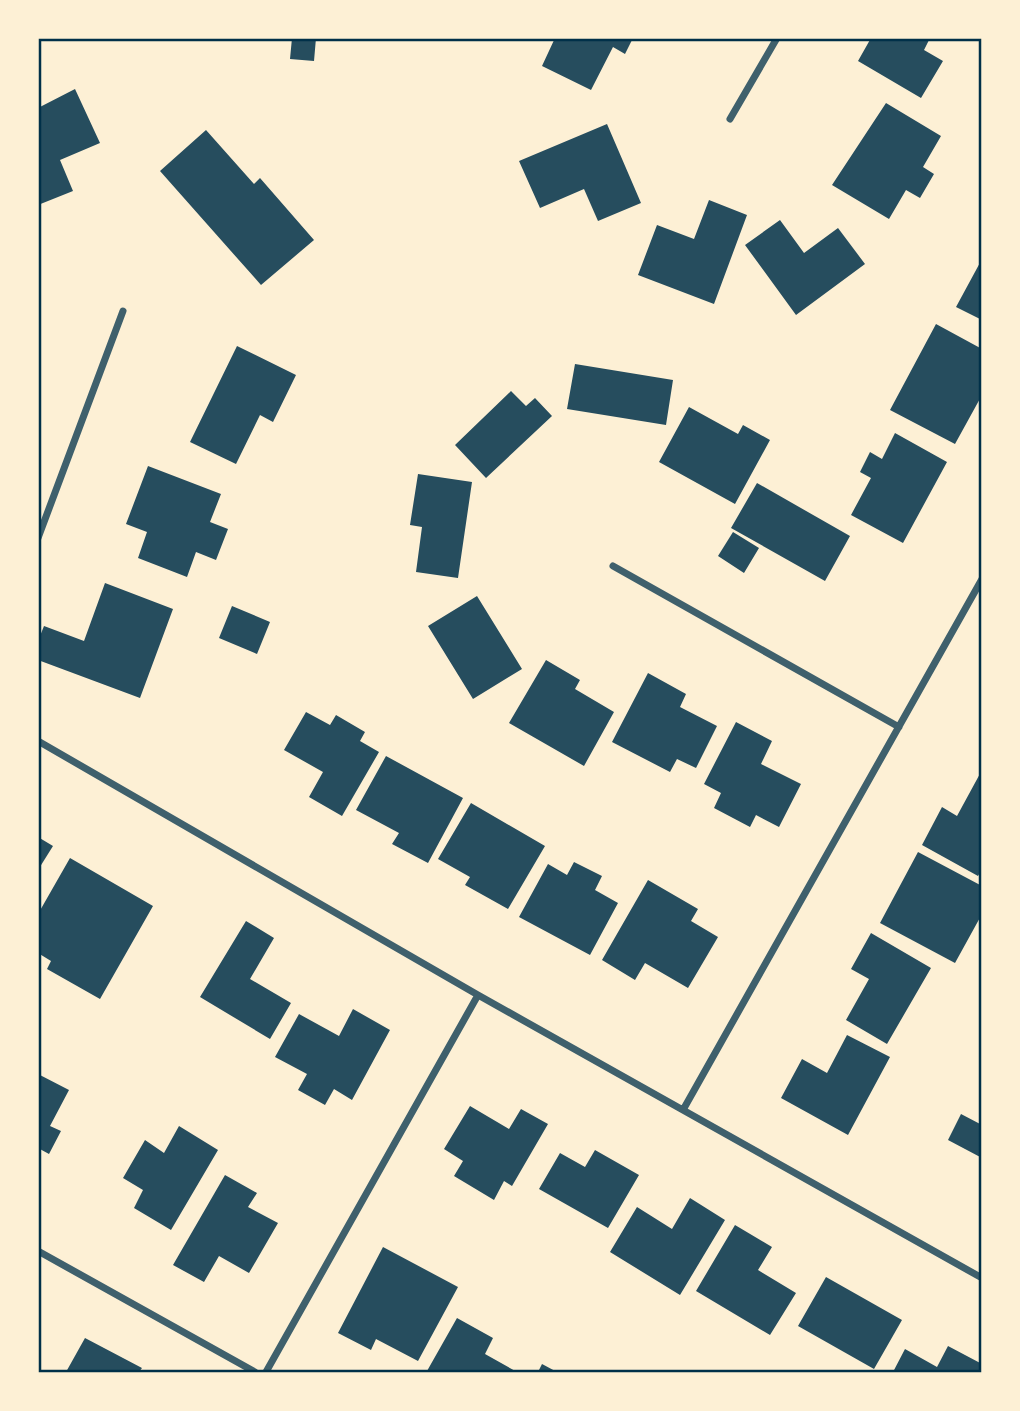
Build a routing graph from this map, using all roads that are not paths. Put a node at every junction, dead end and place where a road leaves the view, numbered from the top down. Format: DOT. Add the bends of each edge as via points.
graph roads {
  1 [pos="777,38"];
  2 [pos="730,119"];
  3 [pos="123,311"];
  4 [pos="38,538"];
  5 [pos="613,566"];
  6 [pos="982,579"];
  7 [pos="899,726"];
  8 [pos="38,741"];
  9 [pos="478,995"];
  10 [pos="683,1110"];
  11 [pos="38,1251"];
  12 [pos="982,1278"];
  13 [pos="255,1373"];
  14 [pos="265,1373"];
  1 -- 2 [label="street"];
  3 -- 4 [label="street"];
  5 -- 7 [label="street"];
  6 -- 7 [label="street"];
  7 -- 10 [label="street"];
  8 -- 9 [label="street"];
  9 -- 10 [label="street"];
  9 -- 14 [label="street"];
  10 -- 12 [label="street"];
  11 -- 13 [label="street"];
}
